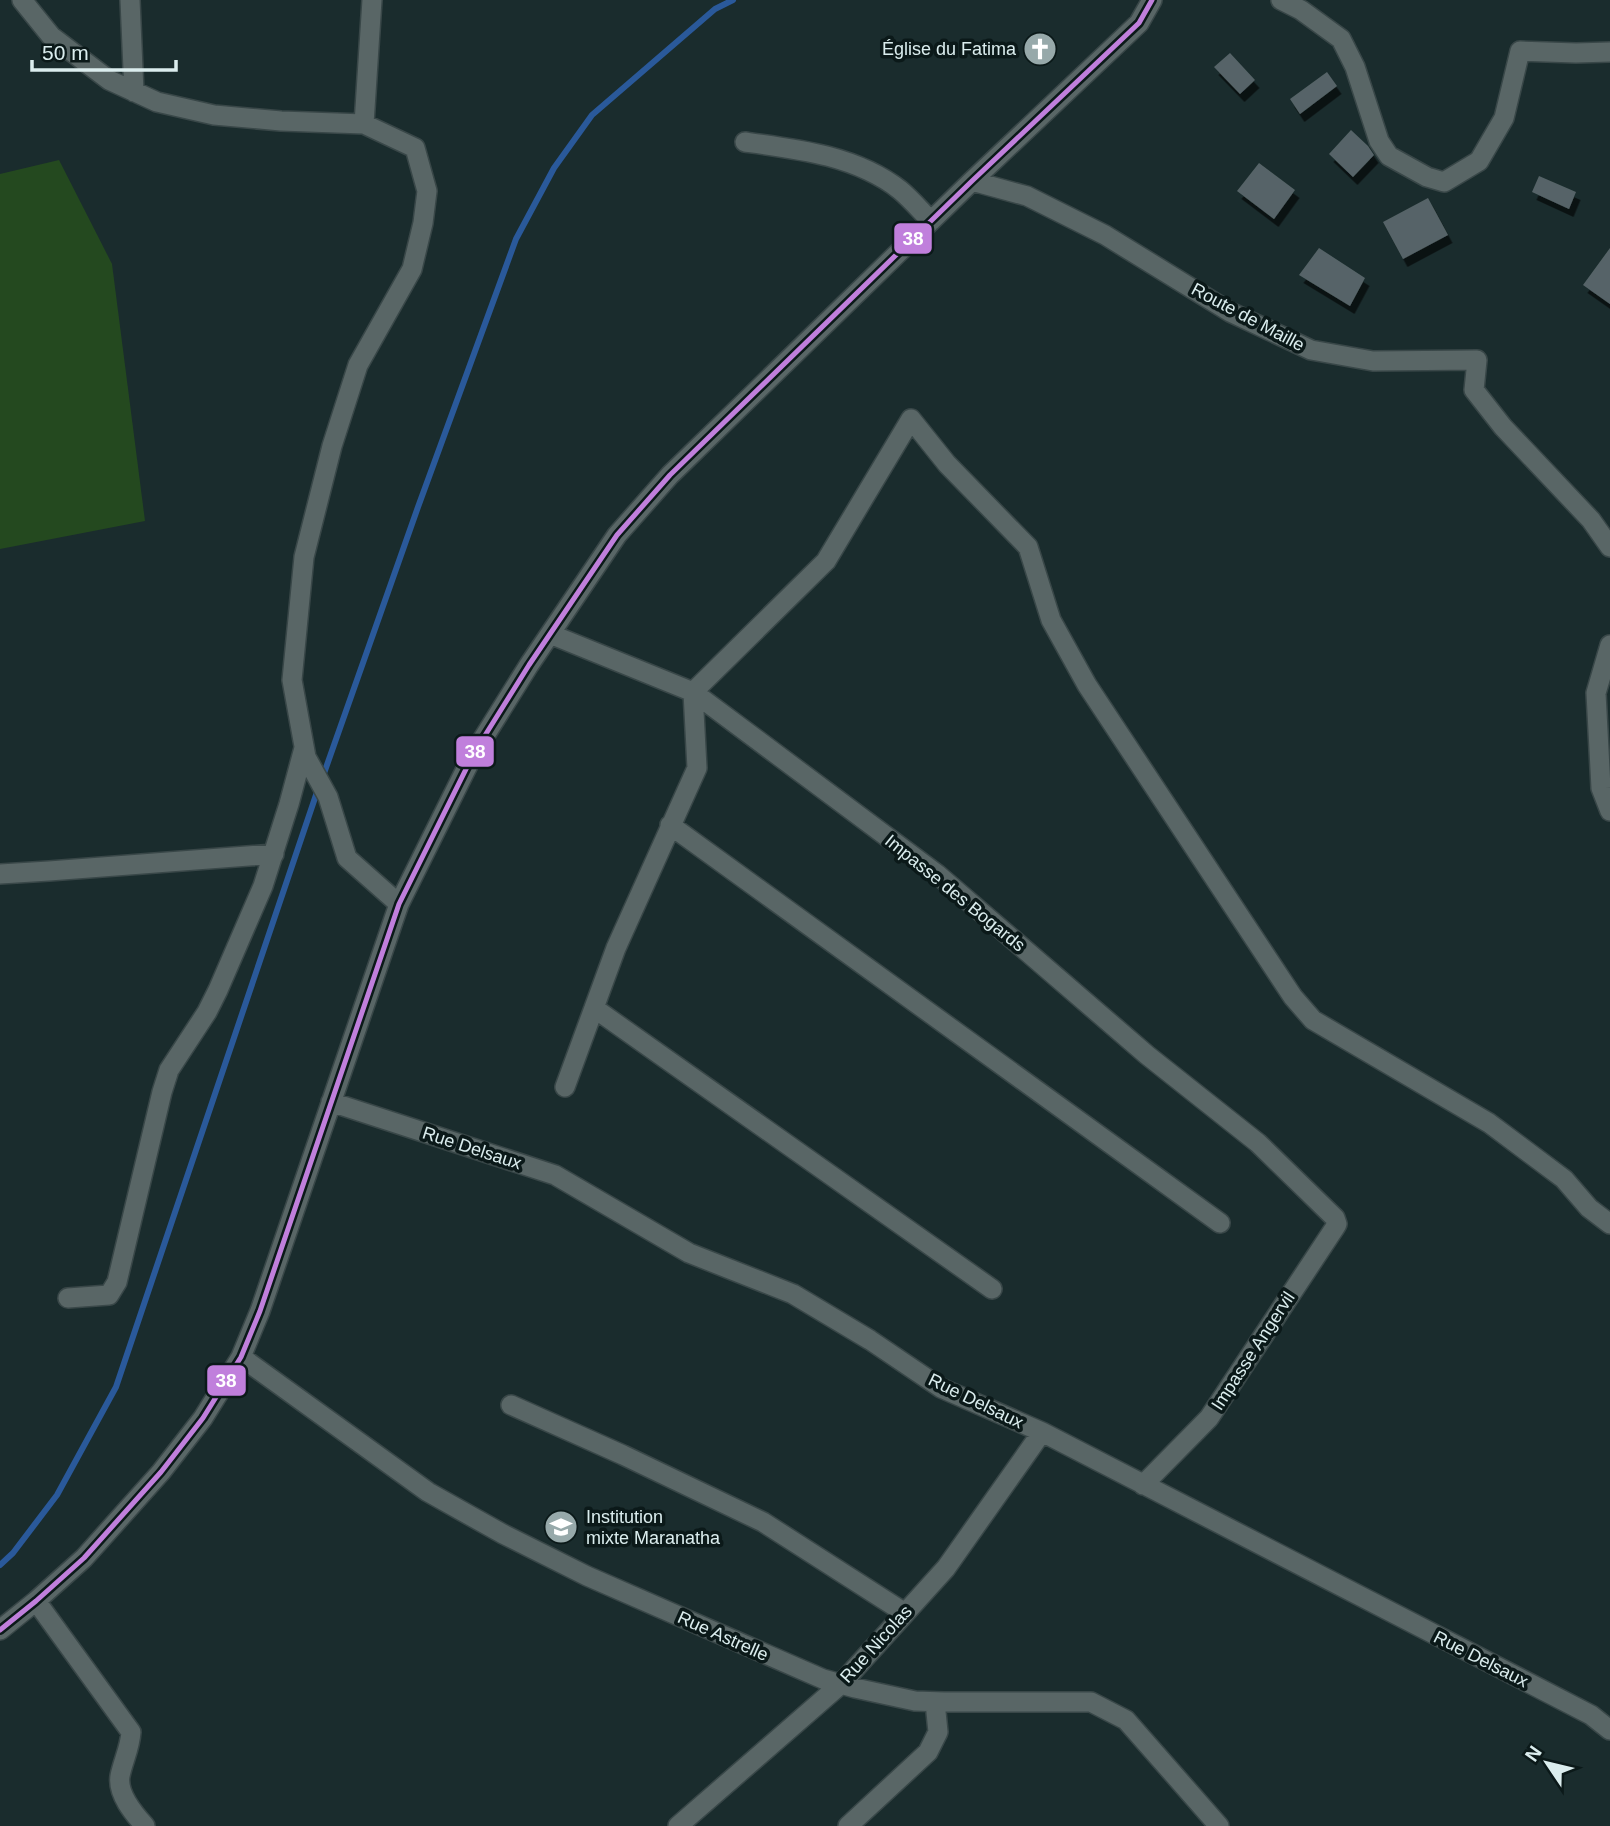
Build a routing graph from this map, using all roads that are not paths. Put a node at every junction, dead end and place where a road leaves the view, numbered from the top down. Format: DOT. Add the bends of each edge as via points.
graph roads {
  1 [pos="22,0"];
  2 [pos="130,0"];
  3 [pos="372,0"];
  4 [pos="1152,0"];
  5 [pos="1281,0"];
  6 [pos="1610,52"];
  7 [pos="134,92"];
  8 [pos="365,124"];
  9 [pos="745,142"];
  10 [pos="972,181"];
  11 [pos="931,221"];
  12 [pos="1610,547"];
  13 [pos="550,634"];
  14 [pos="1610,645"];
  15 [pos="693,692"];
  16 [pos="305,752"];
  17 [pos="1610,811"];
  18 [pos="670,825"];
  19 [pos="274,854"];
  20 [pos="0,874"];
  21 [pos="399,904"];
  22 [pos="594,1008"];
  23 [pos="565,1087"];
  24 [pos="331,1102"];
  25 [pos="1324,1207"];
  26 [pos="1220,1223"];
  27 [pos="1610,1224"];
  28 [pos="992,1289"];
  29 [pos="68,1298"];
  30 [pos="240,1357"];
  31 [pos="512,1405"];
  32 [pos="1042,1433"];
  33 [pos="1143,1485"];
  34 [pos="36,1601"];
  35 [pos="905,1613"];
  36 [pos="0,1630"];
  37 [pos="841,1684"];
  38 [pos="935,1702"];
  39 [pos="1610,1730"];
  40 [pos="145,1826"];
  41 [pos="678,1826"];
  42 [pos="848,1826"];
  43 [pos="1219,1826"];
  1 -- 7 [label="street" via="51,36 109,80"];
  2 -- 7 [label="street"];
  3 -- 8 [label="street"];
  4 -- 10 [label="street" via="1139,23"];
  5 -- 6 [label="street" via="1341,39 1379,141 1389,156 1444,182 1479,161 1498,129 1520,51"];
  7 -- 8 [label="street" via="156,102 214,114"];
  8 -- 16 [label="street" via="415,148 427,191 412,269 358,365 304,558 292,680"];
  9 -- 11 [label="street" via="825,155 865,168 900,190"];
  10 -- 11 [label="street"];
  10 -- 12 [label="street, Route de Maille" via="1027,196 1105,235 1230,312 1311,350 1373,361 1477,360 1474,390"];
  11 -- 13 [label="street" via="670,475 617,534"];
  13 -- 15 [label="street, Impasse des Bogards"];
  13 -- 21 [label="street" via="474,753"];
  14 -- 17 [label="street" via="1596,693 1601,788"];
  15 -- 18 [label="street" via="697,768"];
  15 -- 25 [label="street, Impasse des Bogards" via="937,874 1147,1055 1258,1143"];
  15 -- 27 [label="street" via="826,561 911,419 947,464 1028,547 1051,620 1087,685 1293,998 1313,1020 1489,1123 1563,1179"];
  16 -- 19 [label="street"];
  16 -- 21 [label="street" via="328,797 347,858"];
  18 -- 22 [label="street"];
  18 -- 26 [label="street"];
  19 -- 20 [label="street"];
  19 -- 29 [label="street" via="218,990 169,1069 117,1282 109,1295"];
  21 -- 24 [label="street"];
  22 -- 23 [label="street"];
  22 -- 28 [label="street"];
  24 -- 30 [label="street"];
  24 -- 32 [label="street, Rue Delsaux" via="555,1175 689,1253 793,1294 941,1388"];
  25 -- 33 [label="street, Impasse Angervil" via="1335,1217 1334,1229 1209,1418"];
  30 -- 34 [label="street" via="203,1418 161,1472 85,1558"];
  30 -- 37 [label="street, Rue Astrelle" via="428,1492 503,1534 663,1610"];
  31 -- 35 [label="street" via="763,1522"];
  32 -- 33 [label="street, Rue Delsaux"];
  32 -- 35 [label="street, Rue Nicolas" via="946,1568"];
  33 -- 39 [label="street, Rue Delsaux" via="1591,1715"];
  34 -- 36 [label="street"];
  34 -- 40 [label="street" via="131,1732 119,1782 131,1811"];
  35 -- 37 [label="street, Rue Nicolas"];
  37 -- 38 [label="street, Rue Astrelle"];
  37 -- 41 [label="street, Rue Nicolas"];
  38 -- 42 [label="street" via="938,1732 928,1752"];
  38 -- 43 [label="street, Rue Astrelle" via="1091,1703 1126,1720"];
}
